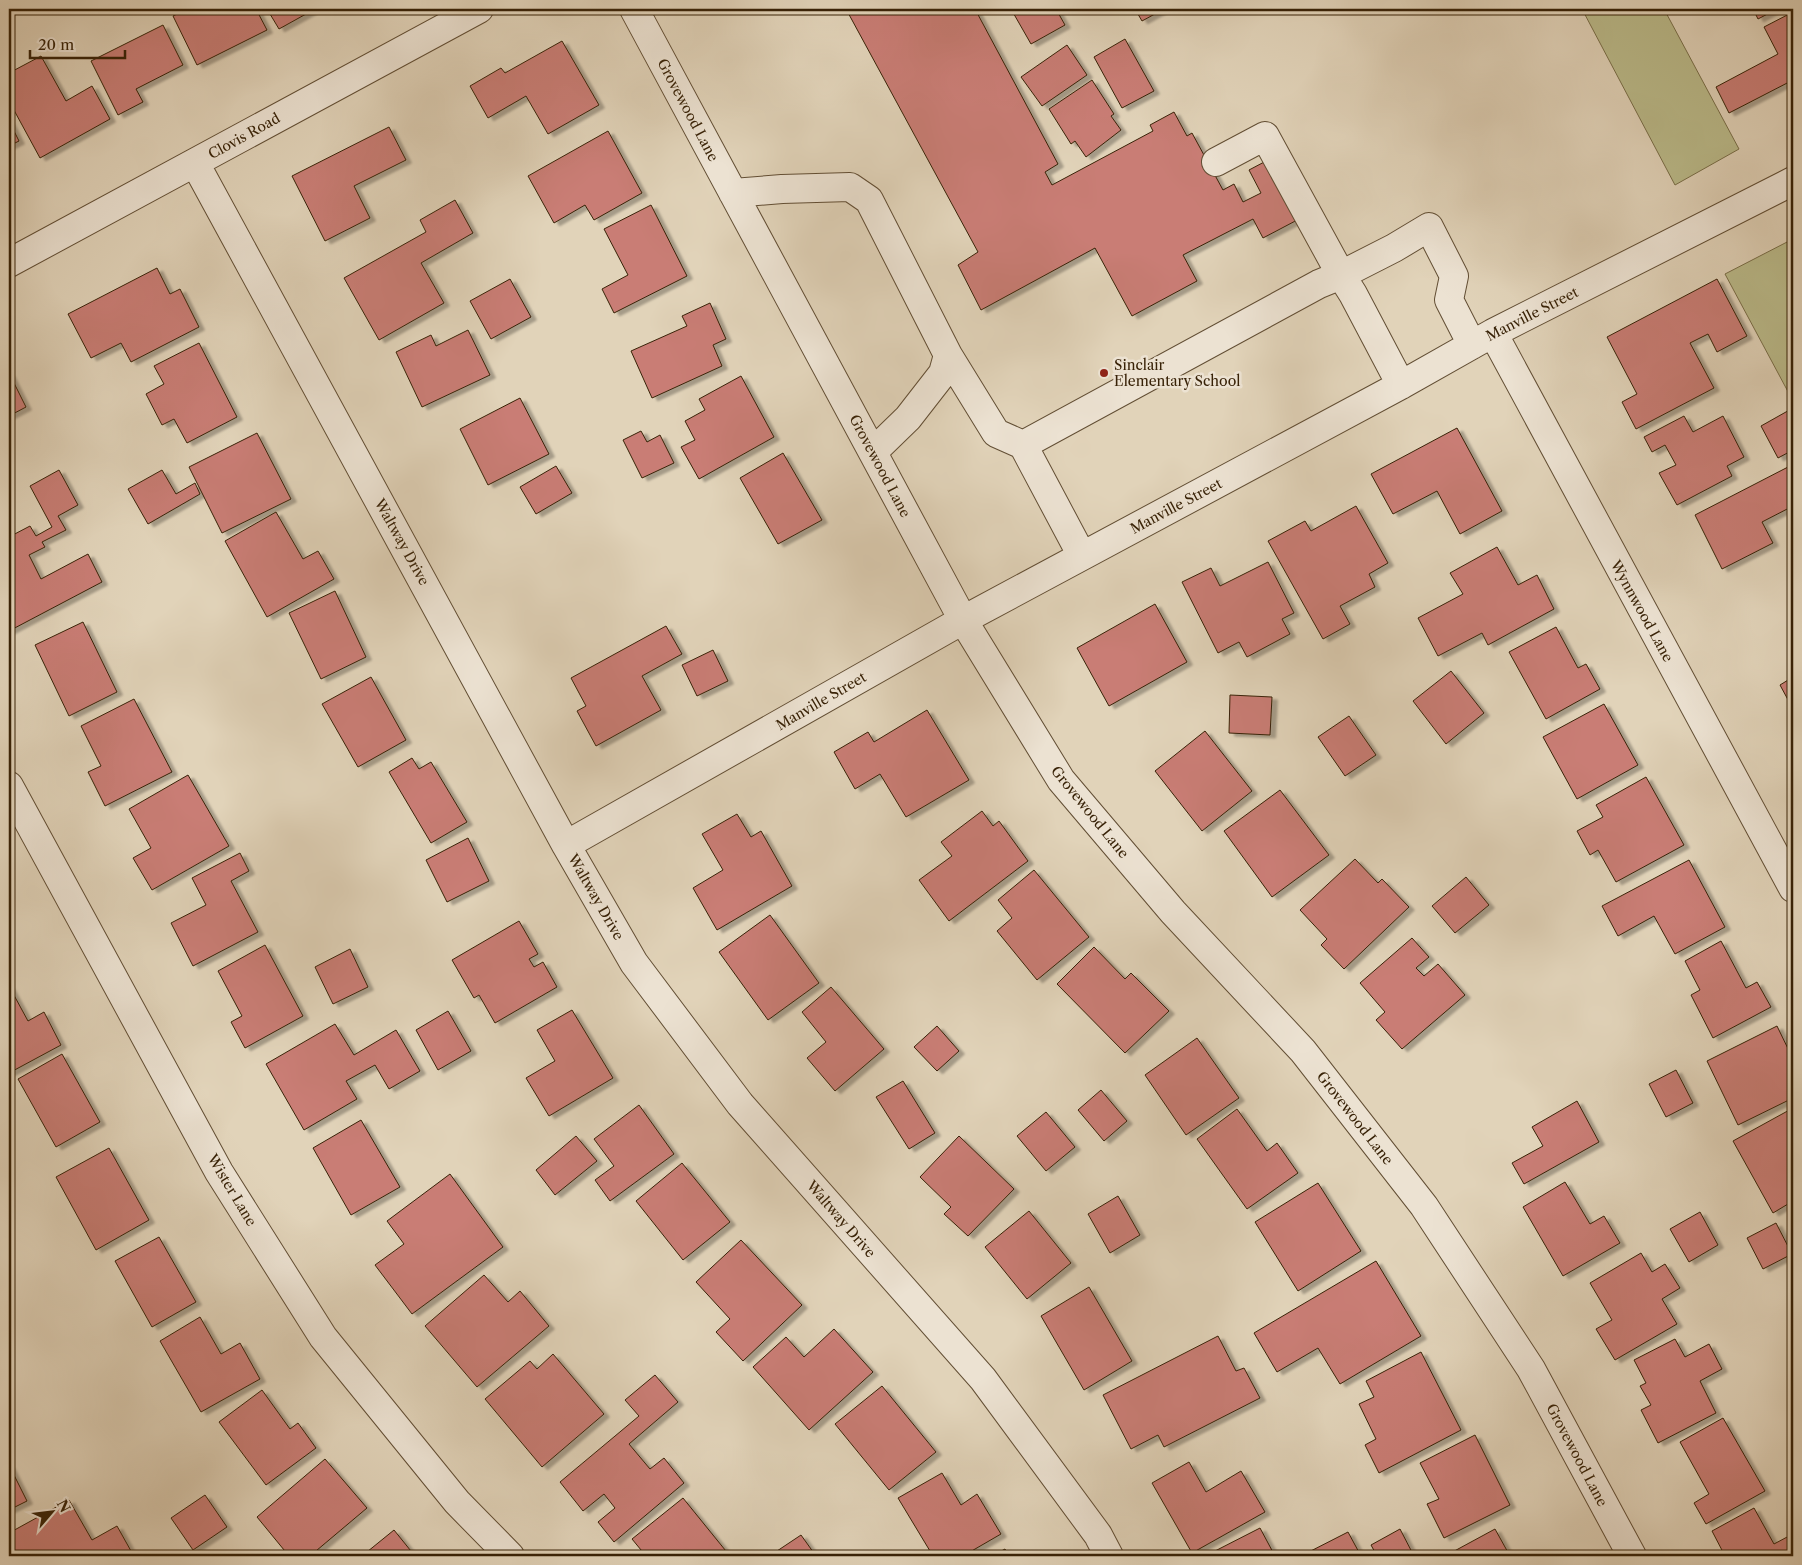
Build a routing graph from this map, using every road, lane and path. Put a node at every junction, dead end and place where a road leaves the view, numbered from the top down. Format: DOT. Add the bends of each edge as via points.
graph roads {
  1 [pos="480,9"];
  2 [pos="634,9"];
  3 [pos="1216,162"];
  4 [pos="195,163"];
  5 [pos="1793,181"];
  6 [pos="733,194"];
  7 [pos="9,263"];
  8 [pos="1341,275"];
  9 [pos="1482,339"];
  10 [pos="948,355"];
  11 [pos="1401,385"];
  12 [pos="1023,445"];
  13 [pos="873,452"];
  14 [pos="1082,556"];
  15 [pos="963,620"];
  16 [pos="9,786"];
  17 [pos="566,845"];
  18 [pos="1793,888"];
  19 [pos="510,1556"];
  20 [pos="1109,1556"];
  21 [pos="1632,1556"];
  1 -- 4 [label="street, Clovis Road"];
  2 -- 6 [label="street, Grovewood Lane"];
  3 -- 8 [label="street" via="1265,136"];
  4 -- 7 [label="street, Clovis Road"];
  4 -- 17 [label="street, Waltway Drive"];
  5 -- 9 [label="street, Manville Street"];
  6 -- 10 [label="street" via="850,187 868,200"];
  6 -- 13 [label="street, Grovewood Lane"];
  8 -- 9 [label="street, Wynnwood Lane" via="1429,227 1454,276 1448,300"];
  8 -- 11 [label="street"];
  8 -- 12 [label="street"];
  9 -- 11 [label="street, Manville Street"];
  9 -- 18 [label="street, Wynnwood Lane"];
  10 -- 12 [label="street" via="996,433"];
  10 -- 13 [label="street" via="943,372 908,418"];
  11 -- 14 [label="street, Manville Street"];
  12 -- 14 [label="street"];
  13 -- 15 [label="street, Grovewood Lane"];
  14 -- 15 [label="street, Manville Street"];
  15 -- 17 [label="street, Manville Street"];
  15 -- 21 [label="street, Grovewood Lane" via="1061,780 1173,912 1303,1051 1424,1206 1531,1369"];
  16 -- 19 [label="street, Wister Lane" via="219,1172 323,1337 457,1502"];
  17 -- 20 [label="street, Waltway Drive" via="634,963 740,1104 983,1380 1098,1535"];
}
